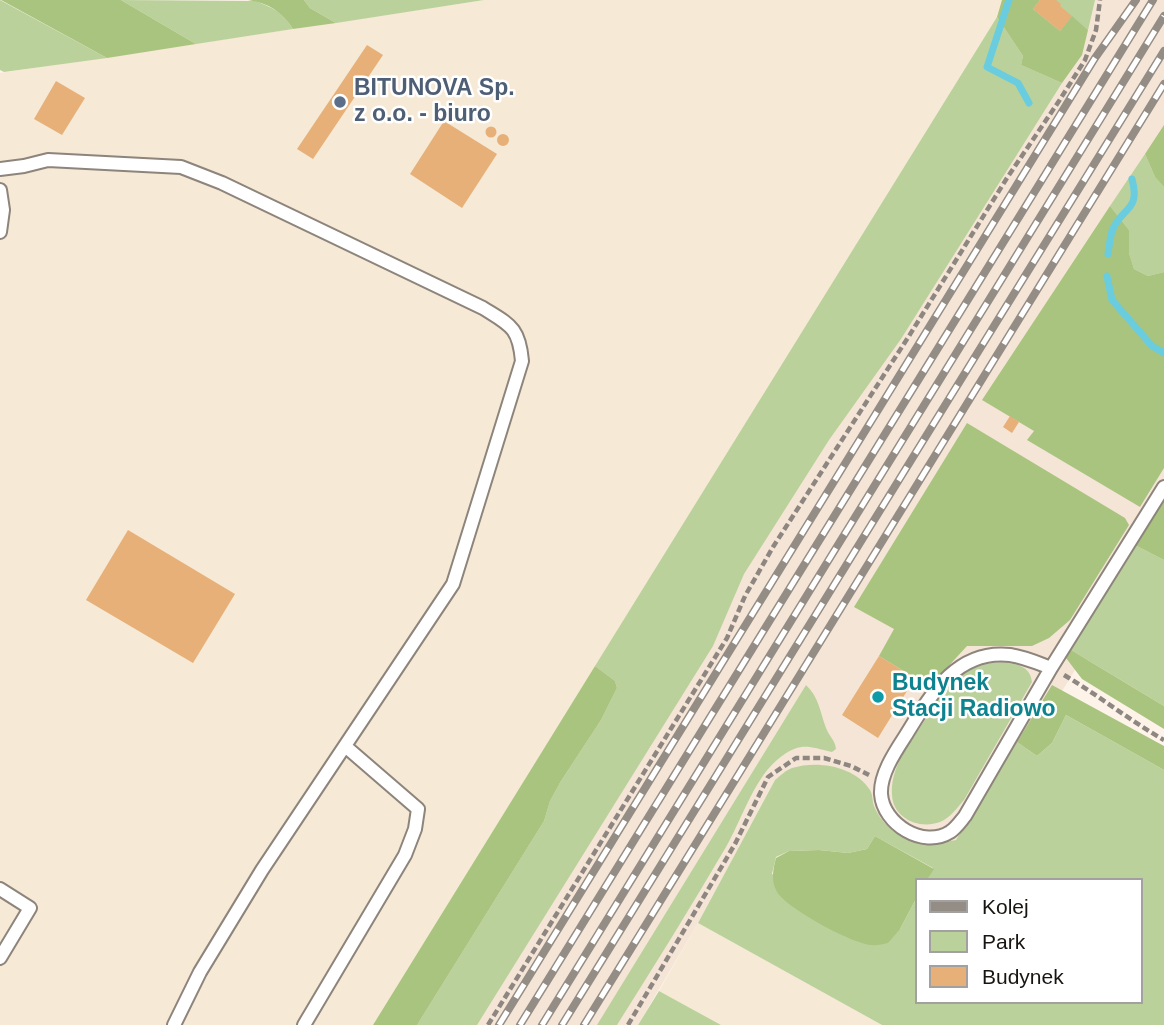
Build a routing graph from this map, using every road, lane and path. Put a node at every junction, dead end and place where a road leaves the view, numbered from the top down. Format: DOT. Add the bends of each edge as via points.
graph roads {
  1 [pos="1100,0"];
  2 [pos="0,169"];
  3 [pos="0,190"];
  4 [pos="0,232"];
  5 [pos="1164,487"];
  6 [pos="1051,668"];
  7 [pos="1164,740"];
  8 [pos="345,746"];
  9 [pos="882,783"];
  10 [pos="0,888"];
  11 [pos="0,958"];
  12 [pos="174,1025"];
  13 [pos="304,1025"];
  14 [pos="488,1025"];
  15 [pos="628,1025"];
  1 -- 14 [label="path" via="1085,60 773,547 727,638"];
  2 -- 8 [label="lane" via="48,160 181,167 483,308 510,325 520,344 522,362 453,584"];
  3 -- 4 [label="lane"];
  5 -- 6 [label="lane"];
  6 -- 7 [label="path"];
  6 -- 9 [label="lane" via="1009,655 985,656 963,664 928,700"];
  6 -- 9 [label="lane" via="965,816 948,833 922,836 900,827 884,809"];
  8 -- 12 [label="lane" via="255,881"];
  8 -- 13 [label="lane" via="418,810 405,855"];
  9 -- 15 [label="path" via="824,758 796,758 768,777 735,844"];
  10 -- 11 [label="lane" via="30,908"];
}
